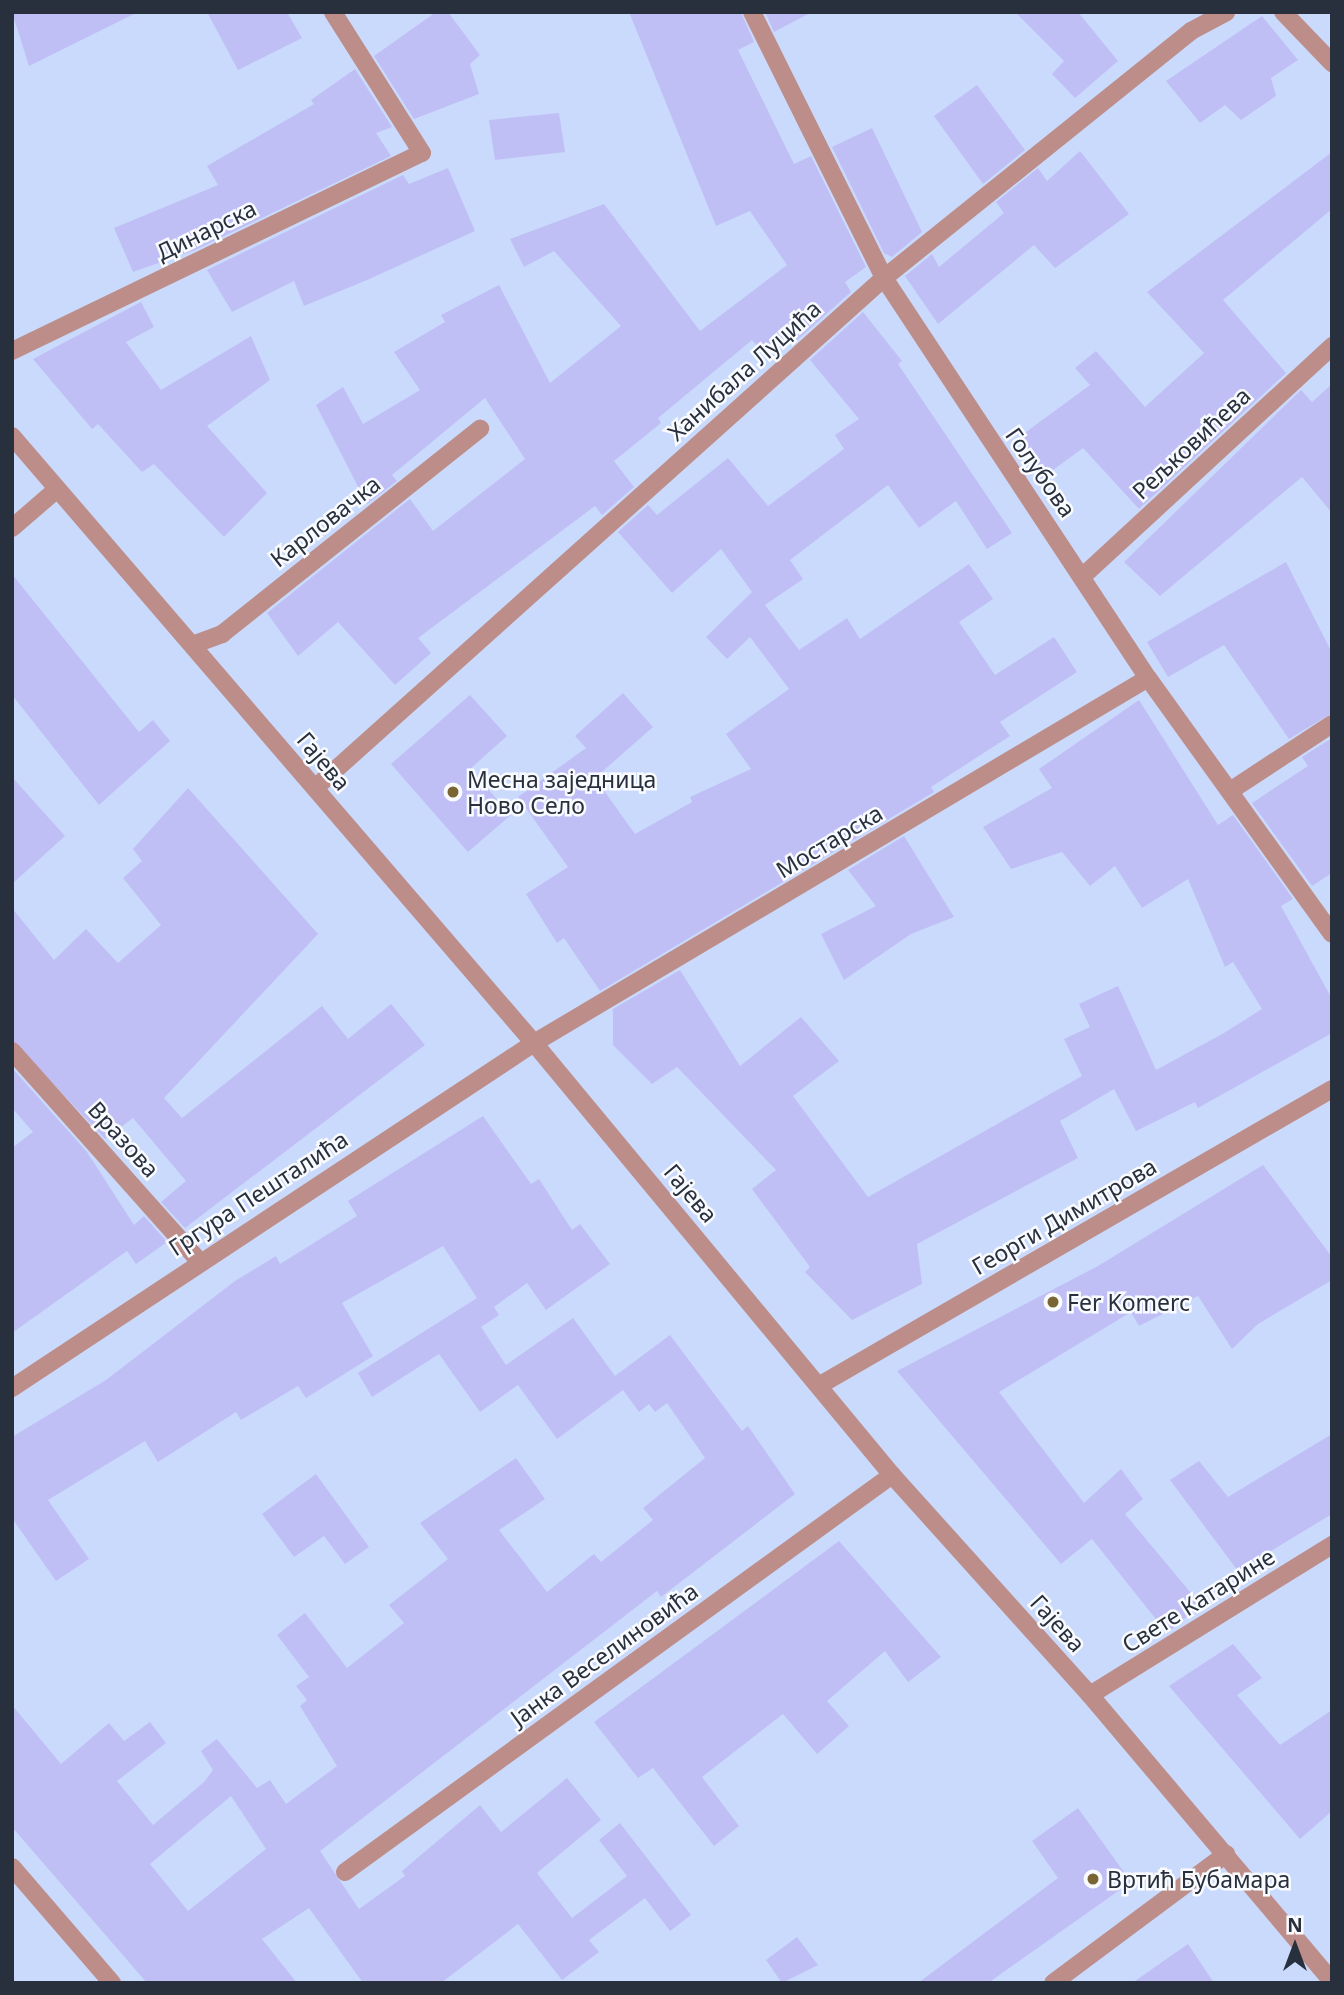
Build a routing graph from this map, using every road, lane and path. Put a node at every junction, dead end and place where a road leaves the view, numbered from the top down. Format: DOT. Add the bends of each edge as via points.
graph roads {
  1 [pos="333,12"];
  2 [pos="752,12"];
  3 [pos="1226,12"];
  4 [pos="1283,12"];
  5 [pos="1332,63"];
  6 [pos="884,278"];
  7 [pos="1332,346"];
  8 [pos="12,351"];
  9 [pos="480,429"];
  10 [pos="12,436"];
  11 [pos="56,490"];
  12 [pos="12,528"];
  13 [pos="1083,576"];
  14 [pos="195,644"];
  15 [pos="1149,678"];
  16 [pos="1332,724"];
  17 [pos="315,788"];
  18 [pos="1233,789"];
  19 [pos="1332,934"];
  20 [pos="534,1044"];
  21 [pos="12,1051"];
  22 [pos="1332,1089"];
  23 [pos="198,1260"];
  24 [pos="820,1385"];
  25 [pos="12,1388"];
  26 [pos="892,1475"];
  27 [pos="1332,1545"];
  28 [pos="1090,1695"];
  29 [pos="1226,1854"];
  30 [pos="12,1867"];
  31 [pos="345,1872"];
  32 [pos="1332,1981"];
  33 [pos="112,1983"];
  34 [pos="1053,1983"];
  1 -- 8 [label="street, Динарска" via="422,153"];
  2 -- 6 [label="street, Голубова"];
  3 -- 6 [label="street, Ханибала Луцића" via="1147,65"];
  4 -- 5 [label="street"];
  6 -- 13 [label="street, Голубова"];
  6 -- 17 [label="street, Ханибала Луцића"];
  7 -- 13 [label="street, Рељковићева"];
  9 -- 14 [label="street, Карловачка" via="222,634"];
  10 -- 11 [label="street, Гајева"];
  11 -- 12 [label="street"];
  11 -- 14 [label="street, Гајева"];
  13 -- 15 [label="street, Голубова"];
  14 -- 17 [label="street, Гајева"];
  15 -- 18 [label="street, Голубова"];
  15 -- 20 [label="street, Мостарска"];
  16 -- 18 [label="street"];
  17 -- 20 [label="street, Гајева"];
  18 -- 19 [label="street, Голубова"];
  20 -- 23 [label="street, Гргура Пешталића"];
  20 -- 24 [label="street, Гајева"];
  21 -- 23 [label="street, Вразова"];
  22 -- 24 [label="street, Георги Димитрова"];
  23 -- 25 [label="street, Гргура Пешталића"];
  24 -- 26 [label="street, Гајева"];
  26 -- 28 [label="street, Гајева"];
  26 -- 31 [label="street, Јанка Веселиновића"];
  27 -- 28 [label="street, Свете Катарине"];
  28 -- 29 [label="street, Гајева"];
  29 -- 32 [label="street, Гајева"];
  29 -- 34 [label="street"];
  30 -- 33 [label="street"];
}
